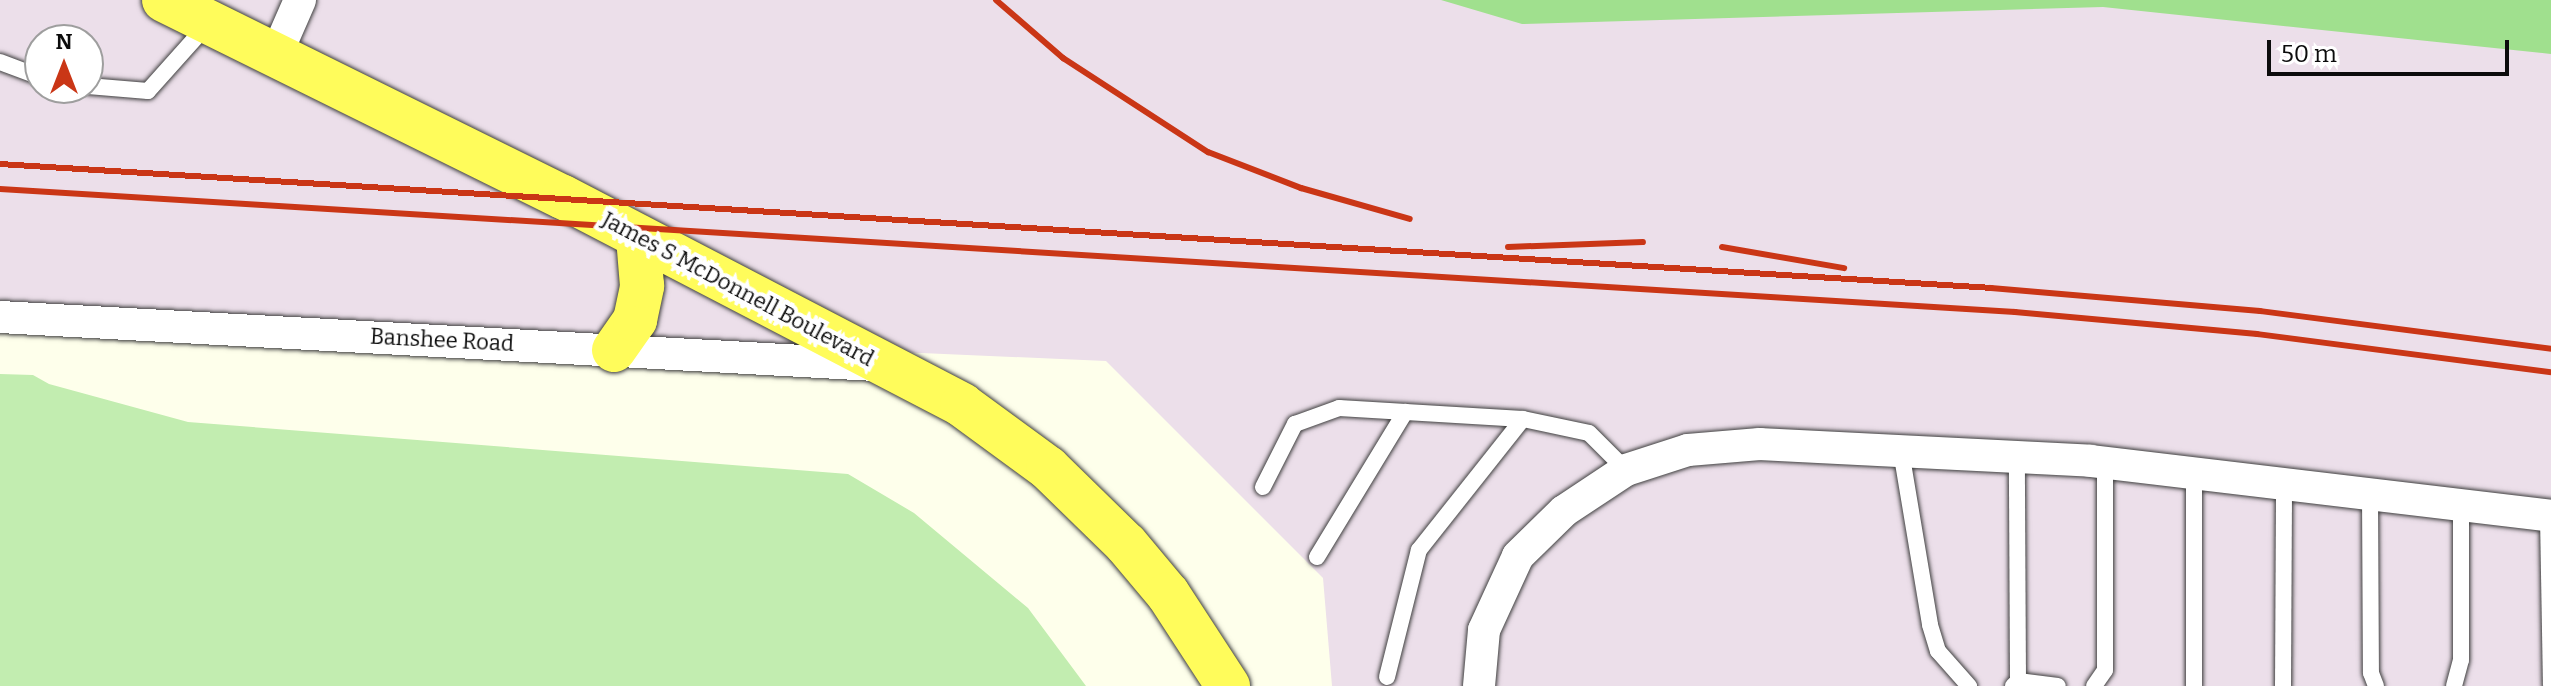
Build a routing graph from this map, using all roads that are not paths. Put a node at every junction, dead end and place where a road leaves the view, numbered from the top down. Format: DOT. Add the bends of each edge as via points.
graph roads {
  1 [pos="164,0"];
  2 [pos="300,0"];
  3 [pos="210,22"];
  4 [pos="276,55"];
  5 [pos="0,62"];
  6 [pos="24,71"];
  7 [pos="104,87"];
  8 [pos="638,237"];
  9 [pos="0,317"];
  10 [pos="614,350"];
  11 [pos="885,366"];
  12 [pos="1405,412"];
  13 [pos="1523,419"];
  14 [pos="1901,451"];
  15 [pos="2017,457"];
  16 [pos="2105,463"];
  17 [pos="1626,470"];
  18 [pos="2194,473"];
  19 [pos="2284,484"];
  20 [pos="1263,487"];
  21 [pos="2370,494"];
  22 [pos="2461,505"];
  23 [pos="2549,516"];
  24 [pos="1317,557"];
  25 [pos="1387,677"];
  26 [pos="2015,683"];
  27 [pos="2551,685"];
  28 [pos="1228,686"];
  29 [pos="1479,686"];
  30 [pos="1969,686"];
  31 [pos="2058,686"];
  32 [pos="2094,686"];
  33 [pos="2194,686"];
  34 [pos="2283,686"];
  35 [pos="2376,686"];
  36 [pos="2454,686"];
  1 -- 3 [label="main road, James S McDonnell Boulevard"];
  2 -- 4 [label="street"];
  3 -- 4 [label="main road, James S McDonnell Boulevard"];
  3 -- 7 [label="lane" via="148,91"];
  4 -- 8 [label="main road, James S McDonnell Boulevard"];
  5 -- 6 [label="lane"];
  8 -- 10 [label="main road" via="642,286 637,309"];
  8 -- 11 [label="main road, James S McDonnell Boulevard"];
  9 -- 10 [label="street, Banshee Road"];
  10 -- 11 [label="street, Banshee Road"];
  11 -- 28 [label="main road, James S McDonnell Boulevard" via="962,405 1048,468 1090,507 1168,594"];
  12 -- 13 [label="lane"];
  12 -- 20 [label="lane" via="1339,408 1295,424"];
  12 -- 24 [label="lane"];
  13 -- 17 [label="lane" via="1589,433"];
  13 -- 25 [label="lane" via="1419,550"];
  14 -- 15 [label="street"];
  14 -- 17 [label="street" via="1760,444 1688,450"];
  14 -- 30 [label="lane" via="1930,625 1938,651"];
  15 -- 16 [label="street"];
  15 -- 26 [label="lane"];
  16 -- 18 [label="street"];
  16 -- 32 [label="lane" via="2105,670"];
  17 -- 29 [label="street" via="1564,511 1518,556 1484,630"];
  18 -- 19 [label="street"];
  18 -- 33 [label="lane"];
  19 -- 21 [label="street"];
  19 -- 34 [label="lane"];
  21 -- 22 [label="street"];
  21 -- 35 [label="lane" via="2371,673"];
  22 -- 23 [label="street"];
  22 -- 36 [label="lane" via="2461,660"];
  23 -- 27 [label="lane"];
  26 -- 31 [label="lane"];
}
